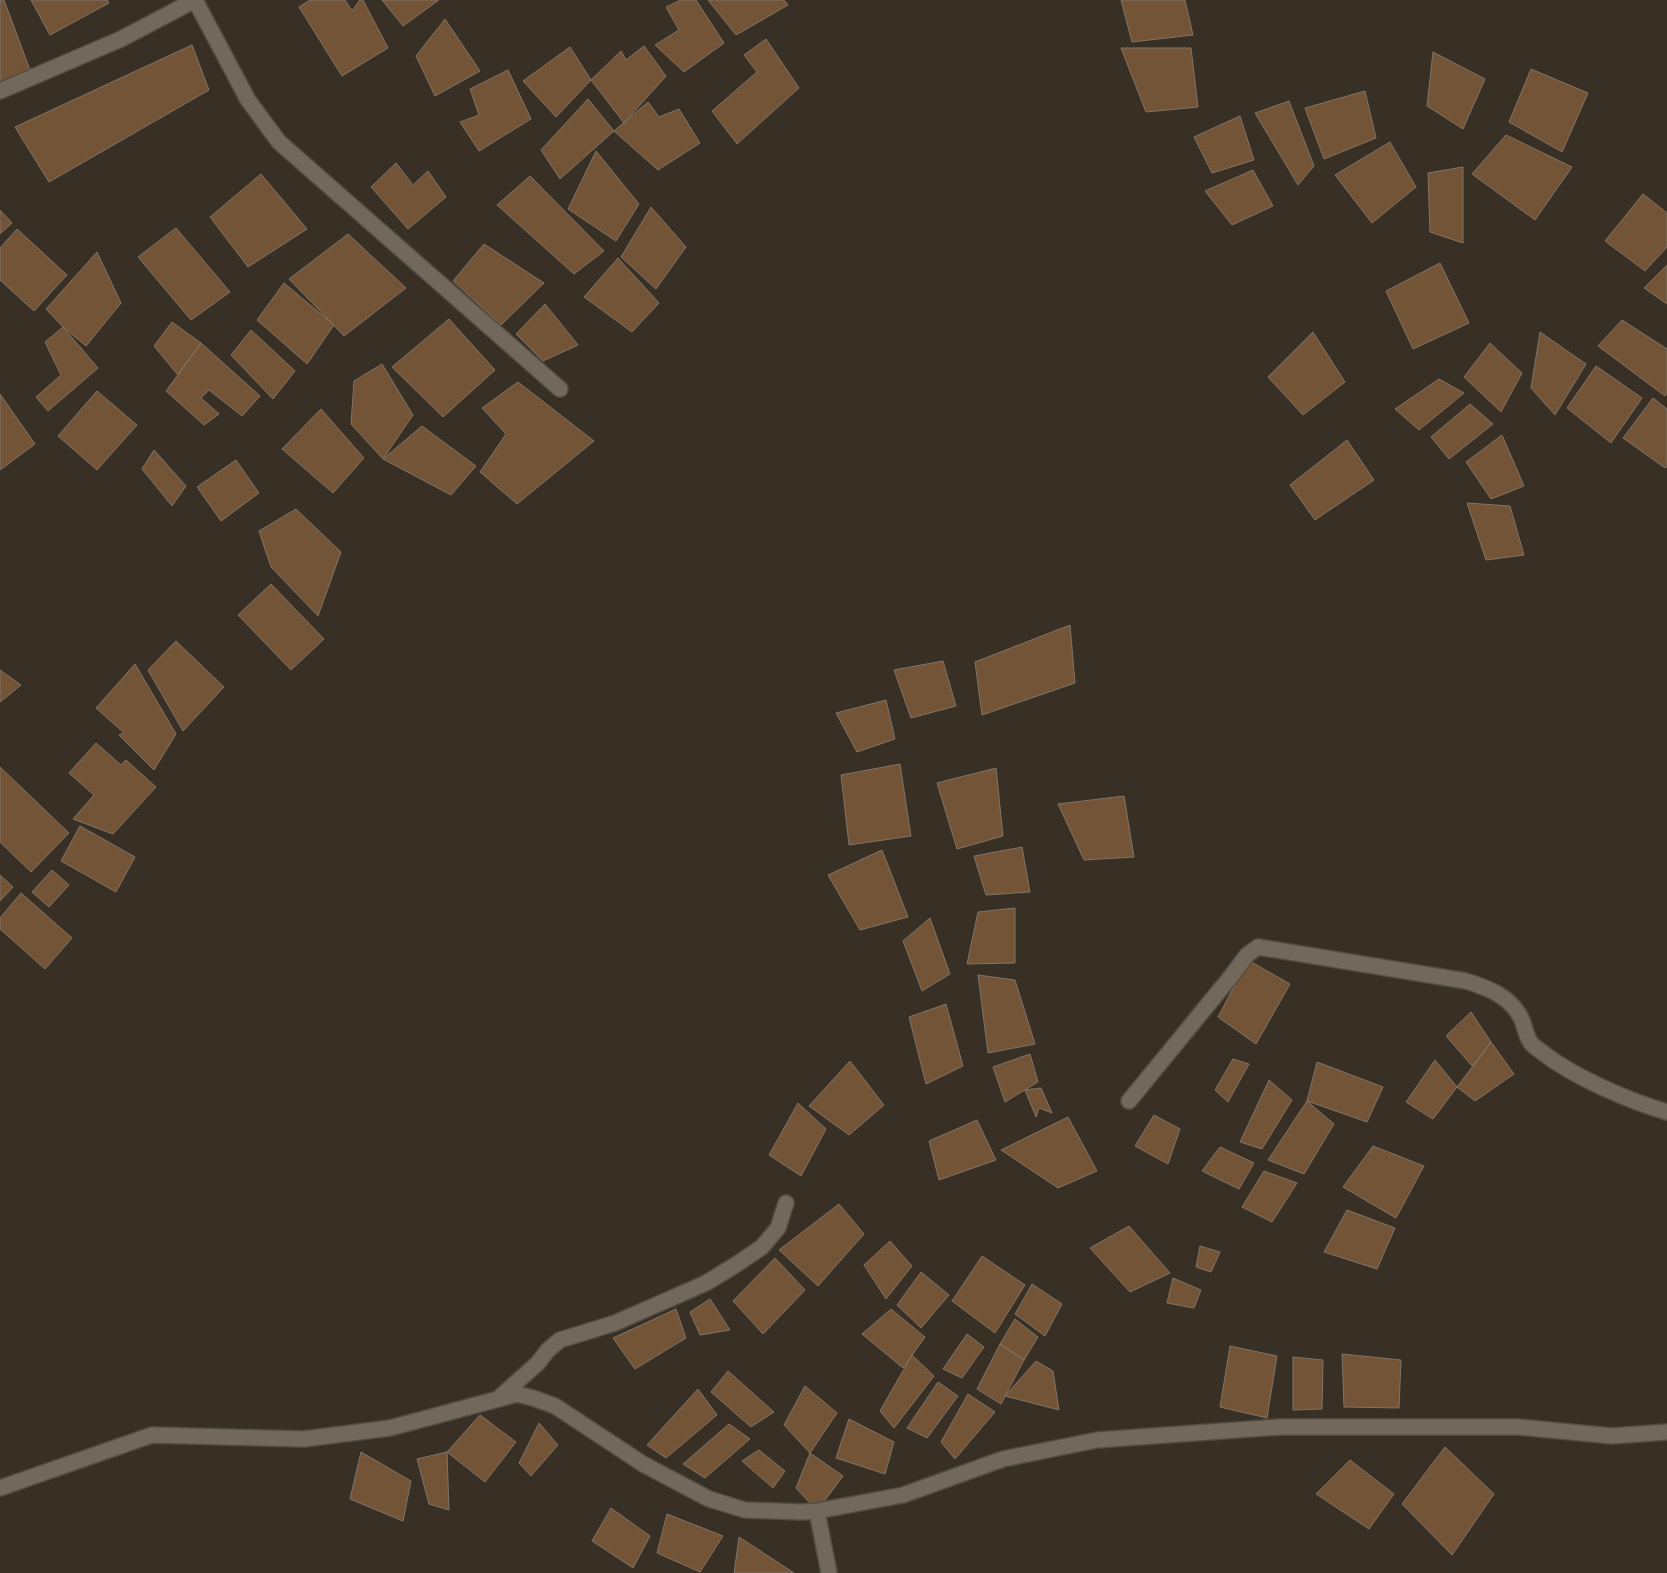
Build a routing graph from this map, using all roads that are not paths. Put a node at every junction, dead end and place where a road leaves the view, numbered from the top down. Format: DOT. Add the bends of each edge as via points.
graph roads {
  1 [pos="195,0"];
  2 [pos="0,91"];
  3 [pos="560,389"];
  4 [pos="1130,1101"];
  5 [pos="1667,1112"];
  6 [pos="786,1203"];
  7 [pos="498,1399"];
  8 [pos="1667,1432"];
  9 [pos="0,1488"];
  10 [pos="817,1511"];
  11 [pos="829,1573"];
  1 -- 2 [label="street" via="121,39"];
  1 -- 3 [label="street" via="248,100 280,142"];
  4 -- 5 [label="street" via="1247,955 1258,947 1466,981 1489,988 1506,998 1521,1017 1530,1042 1556,1063 1649,1107"];
  6 -- 7 [label="street" via="778,1228 762,1247 706,1283 615,1323 560,1340"];
  7 -- 9 [label="street" via="390,1428 304,1439 152,1435"];
  7 -- 10 [label="street" via="516,1394 555,1406 642,1464 708,1499 745,1510"];
  8 -- 10 [label="street" via="1612,1436 1519,1427 1280,1427 1097,1440 1003,1459 903,1495"];
  10 -- 11 [label="street"];
}
